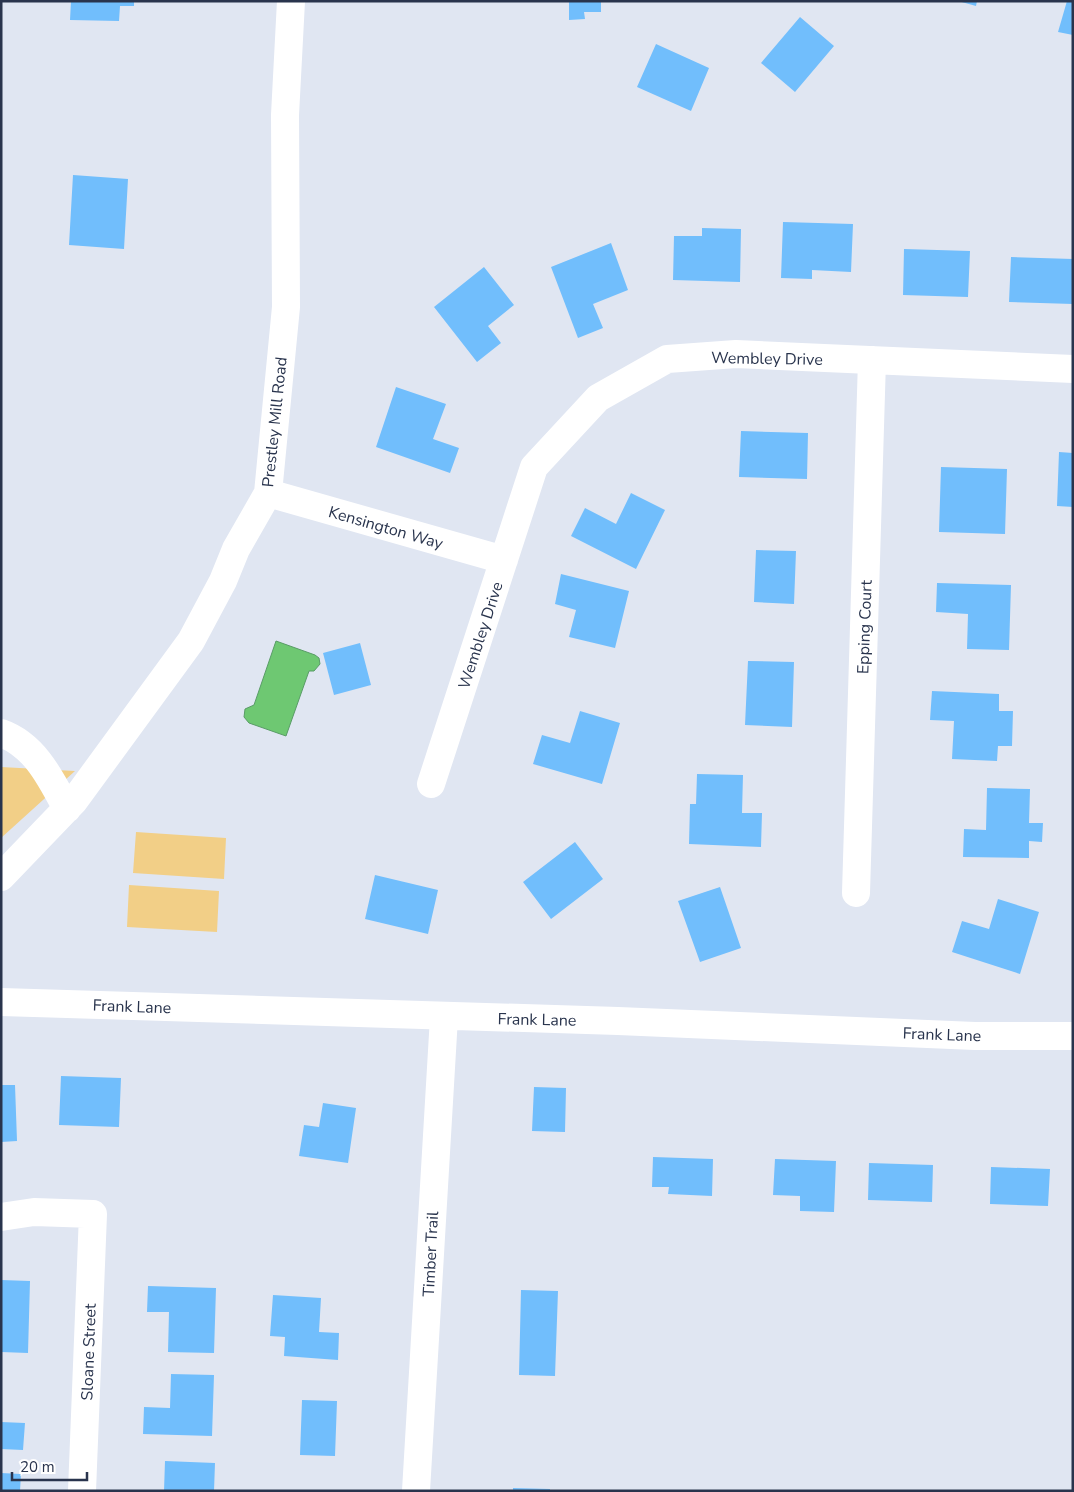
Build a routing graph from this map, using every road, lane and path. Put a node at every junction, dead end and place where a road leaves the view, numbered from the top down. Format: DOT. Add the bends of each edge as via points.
graph roads {
  1 [pos="291,1"];
  2 [pos="872,360"];
  3 [pos="1073,369"];
  4 [pos="268,493"];
  5 [pos="504,560"];
  6 [pos="1,733"];
  7 [pos="431,784"];
  8 [pos="67,809"];
  9 [pos="1,877"];
  10 [pos="856,894"];
  11 [pos="1,1002"];
  12 [pos="444,1017"];
  13 [pos="1073,1036"];
  14 [pos="1,1217"];
  15 [pos="82,1491"];
  16 [pos="416,1491"];
  1 -- 4 [label="street, Prestley Mill Road" via="285,115 286,307"];
  2 -- 3 [label="street, Wembley Drive"];
  2 -- 5 [label="street, Wembley Drive" via="736,354 667,360 598,398 534,467"];
  2 -- 10 [label="street, Epping Court"];
  4 -- 5 [label="street, Kensington Way"];
  4 -- 8 [label="street, Prestley Mill Road" via="236,549 191,641"];
  5 -- 7 [label="street, Wembley Drive"];
  6 -- 8 [label="street" via="16,738 44,766"];
  8 -- 9 [label="street, Prestley Mill Road"];
  11 -- 12 [label="street, Frank Lane"];
  12 -- 13 [label="street, Frank Lane" via="976,1036"];
  12 -- 16 [label="street, Timber Trail"];
  14 -- 15 [label="street, Sloane Street" via="34,1212 93,1214"];
}
